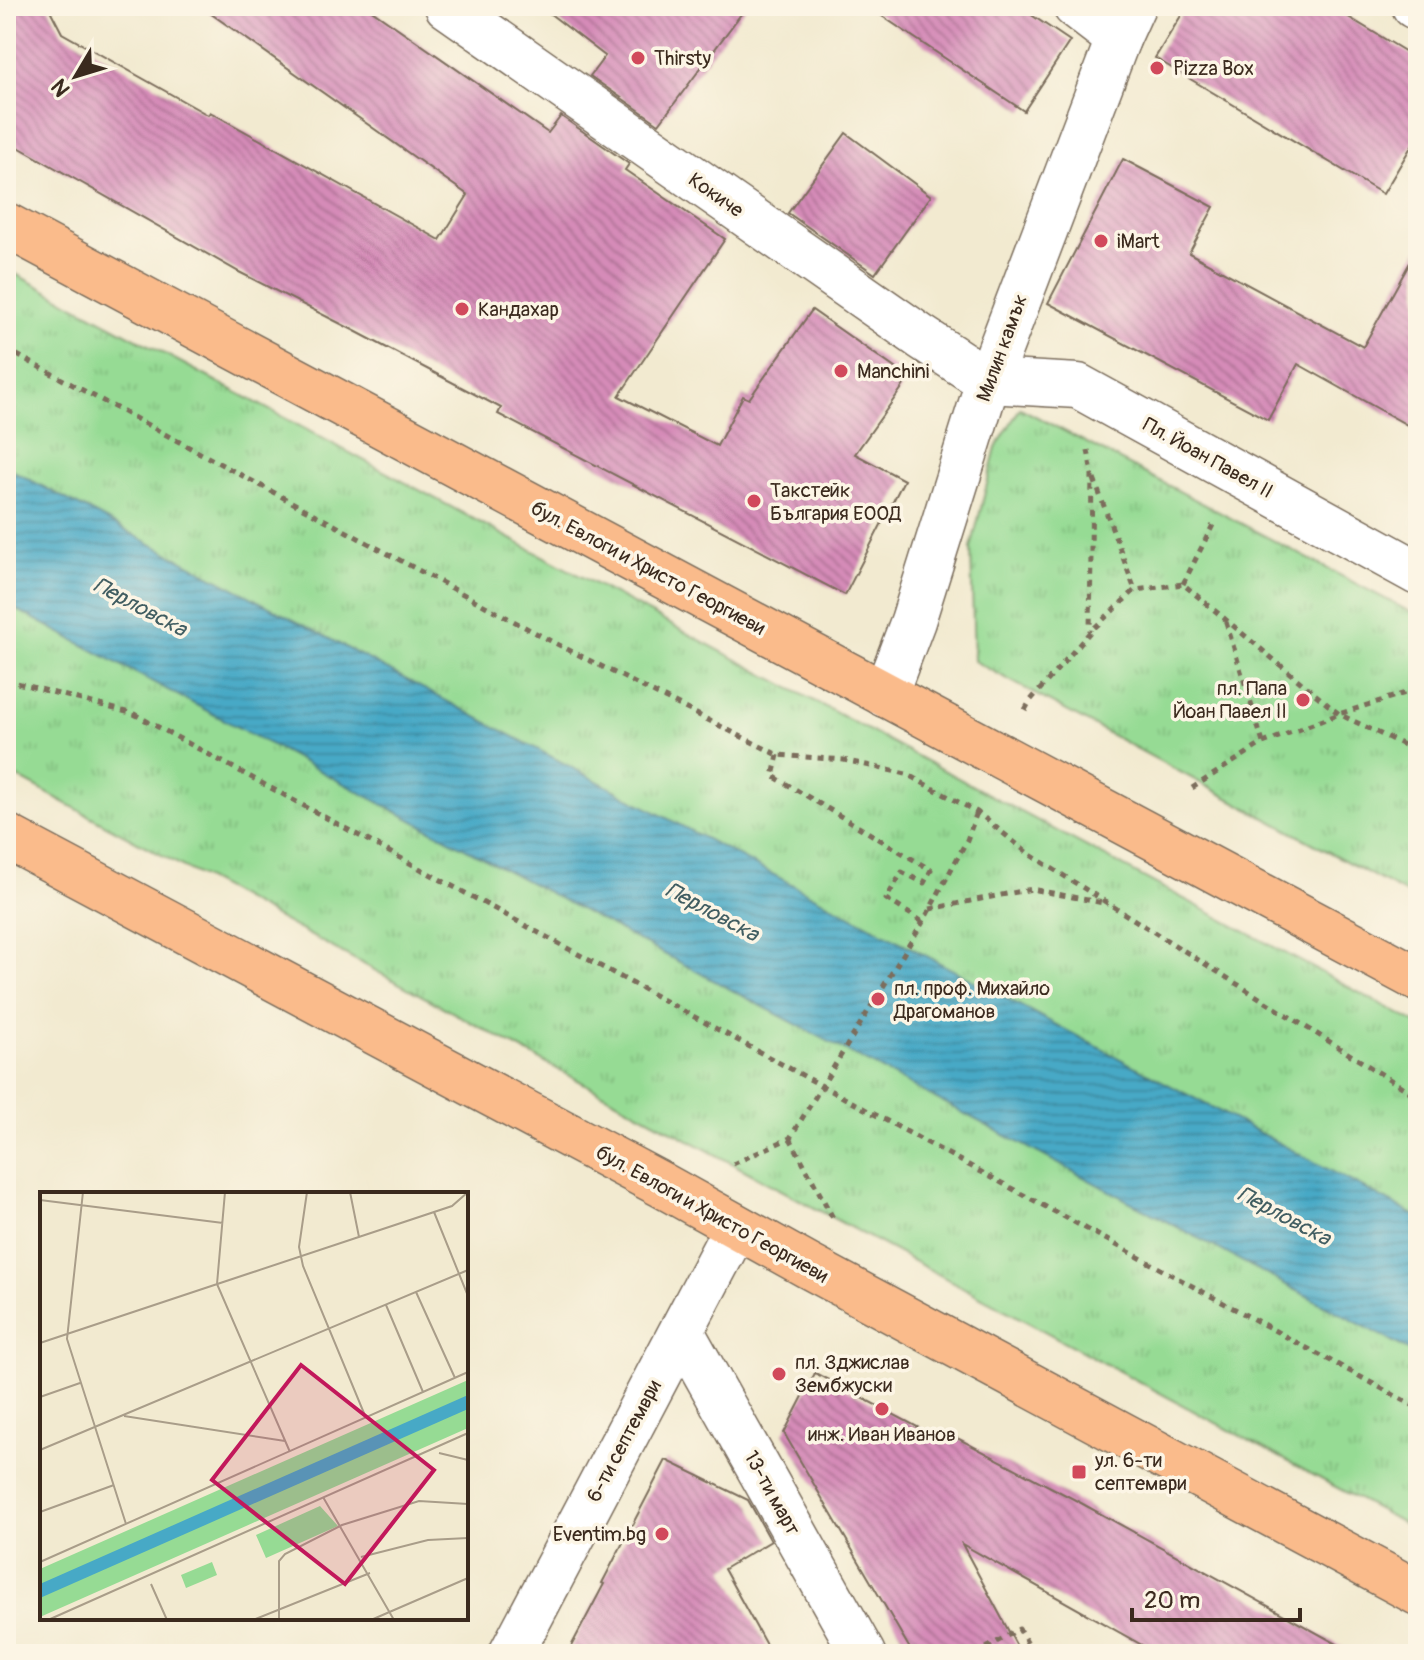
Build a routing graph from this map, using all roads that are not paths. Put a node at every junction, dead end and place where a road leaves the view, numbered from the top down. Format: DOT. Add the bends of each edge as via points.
graph roads {
  1 [pos="447,6"];
  2 [pos="1075,6"];
  3 [pos="1126,22"];
  4 [pos="6,225"];
  5 [pos="988,381"];
  6 [pos="1418,573"];
  7 [pos="885,695"];
  8 [pos="10,848"];
  9 [pos="1418,979"];
  10 [pos="736,1227"];
  11 [pos="682,1332"];
  12 [pos="1418,1593"];
  13 [pos="511,1654"];
  14 [pos="863,1654"];
  1 -- 5 [label="street, Кокиче"];
  2 -- 3 [label="street"];
  3 -- 5 [label="street, Милин камък"];
  4 -- 7 [label="main road, бул. Евлоги и Христо Георгиеви"];
  5 -- 6 [label="street, Пл. Йоан Павел II" via="1078,386"];
  5 -- 7 [label="street, Милин камък"];
  7 -- 9 [label="main road, бул. Евлоги и Христо Георгиеви"];
  8 -- 10 [label="main road, бул. Евлоги и Христо Георгиеви"];
  10 -- 11 [label="street, 6-ти септември"];
  10 -- 12 [label="main road, бул. Евлоги и Христо Георгиеви"];
  11 -- 13 [label="street, 6-ти септември"];
  11 -- 14 [label="street, 13-ти март"];
}
